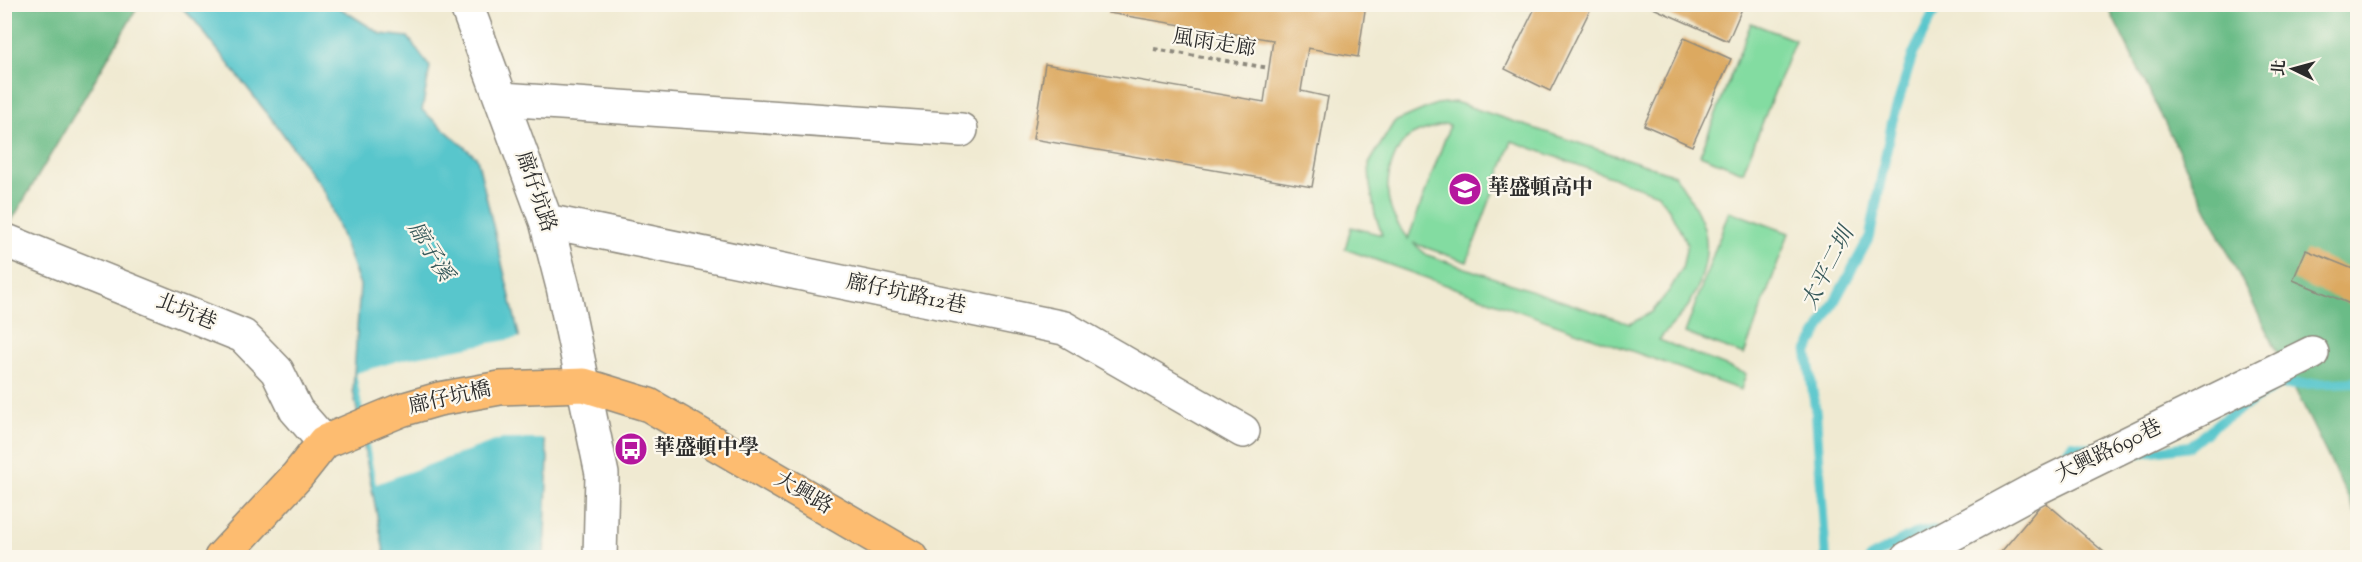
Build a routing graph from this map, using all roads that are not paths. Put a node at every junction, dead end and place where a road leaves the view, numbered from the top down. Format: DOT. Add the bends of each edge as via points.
graph roads {
  1 [pos="466,4"];
  2 [pos="502,99"];
  3 [pos="961,130"];
  4 [pos="546,221"];
  5 [pos="4,240"];
  6 [pos="2312,353"];
  7 [pos="572,385"];
  8 [pos="1243,431"];
  9 [pos="334,438"];
  10 [pos="221,558"];
  11 [pos="600,558"];
  12 [pos="912,558"];
  13 [pos="1908,558"];
  1 -- 2 [label="street, 廍仔坑路"];
  2 -- 3 [label="street"];
  2 -- 4 [label="street, 廍仔坑路"];
  4 -- 7 [label="street, 廍仔坑路"];
  4 -- 8 [label="street, 廍仔坑路12巷" via="1064,328"];
  5 -- 9 [label="street, 北坑巷" via="243,336 277,371 296,410"];
  6 -- 13 [label="street, 大興路690巷" via="2038,487"];
  7 -- 9 [label="main road, 廍仔坑橋" via="500,388 439,399"];
  7 -- 11 [label="street, 廍仔坑路" via="602,474"];
  7 -- 12 [label="main road, 大興路" via="649,405"];
  9 -- 10 [label="main road"];
}
